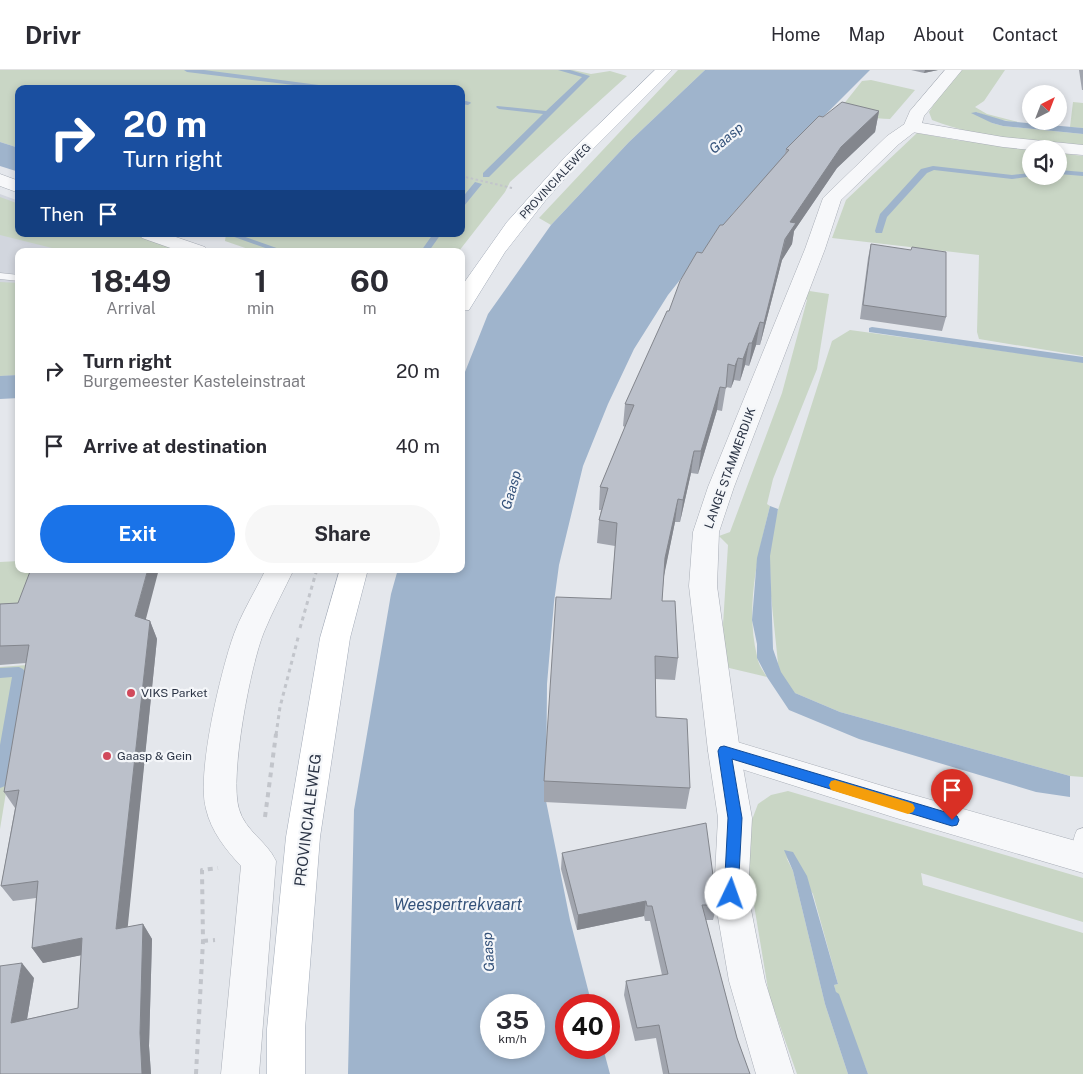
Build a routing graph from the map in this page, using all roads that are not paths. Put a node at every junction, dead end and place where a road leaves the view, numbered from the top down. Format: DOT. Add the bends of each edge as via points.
graph roads {
  1 [pos="664,70"];
  2 [pos="954,70"];
  3 [pos="912,127"];
  4 [pos="1083,150"];
  5 [pos="0,180"];
  6 [pos="15,186"];
  7 [pos="158,237"];
  8 [pos="189,248"];
  9 [pos="0,276"];
  10 [pos="15,278"];
  11 [pos="465,298"];
  12 [pos="278,573"];
  13 [pos="353,573"];
  14 [pos="724,751"];
  15 [pos="1083,836"];
  16 [pos="1083,858"];
  17 [pos="240,1074"];
  18 [pos="286,1074"];
  19 [pos="774,1074"];
  1 -- 11 [label="main road, PROVINCIALEWEG" via="522,215"];
  2 -- 3 [label="street, LANGE STAMMERDIJK" via="916,115"];
  3 -- 4 [label="street" via="1003,142"];
  3 -- 14 [label="street, LANGE STAMMERDIJK" via="893,140 832,198 706,532 703,586"];
  5 -- 6 [label="street"];
  7 -- 8 [label="street"];
  9 -- 10 [label="lane"];
  12 -- 17 [label="street" via="249,633 241,660 219,778 222,809 236,838 260,861"];
  13 -- 18 [label="main road, PROVINCIALEWEG" via="335,638 303,837 286,1029"];
  14 -- 16 [label="street"];
  14 -- 19 [label="street, LANGE STAMMERDIJK" via="735,818 731,894 747,981"];
  15 -- 16 [label="lane"];
}
